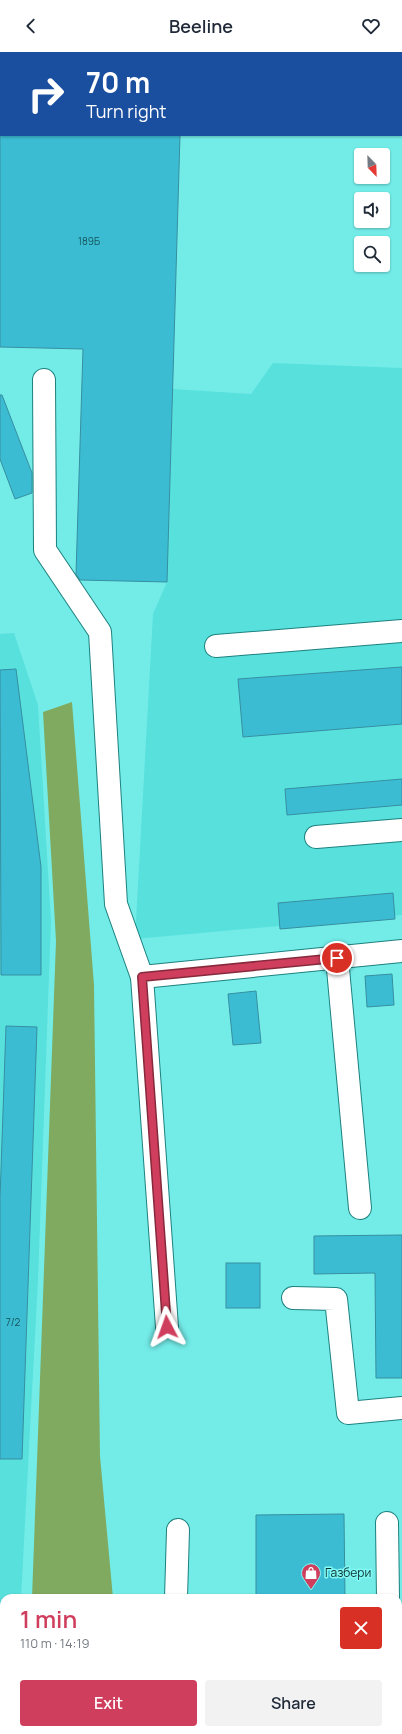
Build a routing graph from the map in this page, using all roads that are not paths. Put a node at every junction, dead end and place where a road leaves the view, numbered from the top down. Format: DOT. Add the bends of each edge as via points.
graph roads {
  1 [pos="44,380"];
  2 [pos="402,631"];
  3 [pos="216,646"];
  4 [pos="402,830"];
  5 [pos="316,837"];
  6 [pos="402,951"];
  7 [pos="337,958"];
  8 [pos="142,977"];
  9 [pos="360,1208"];
  10 [pos="293,1298"];
  11 [pos="167,1327"];
  12 [pos="402,1408"];
  13 [pos="387,1523"];
  14 [pos="178,1530"];
  15 [pos="176,1594"];
  16 [pos="388,1594"];
  1 -- 8 [label="lane" via="45,550 100,632 116,904"];
  2 -- 3 [label="lane"];
  4 -- 5 [label="lane"];
  6 -- 7 [label="lane"];
  7 -- 8 [label="lane"];
  7 -- 9 [label="lane"];
  8 -- 11 [label="lane"];
  10 -- 12 [label="lane" via="336,1299 348,1413"];
  13 -- 16 [label="lane"];
  14 -- 15 [label="lane"];
}
